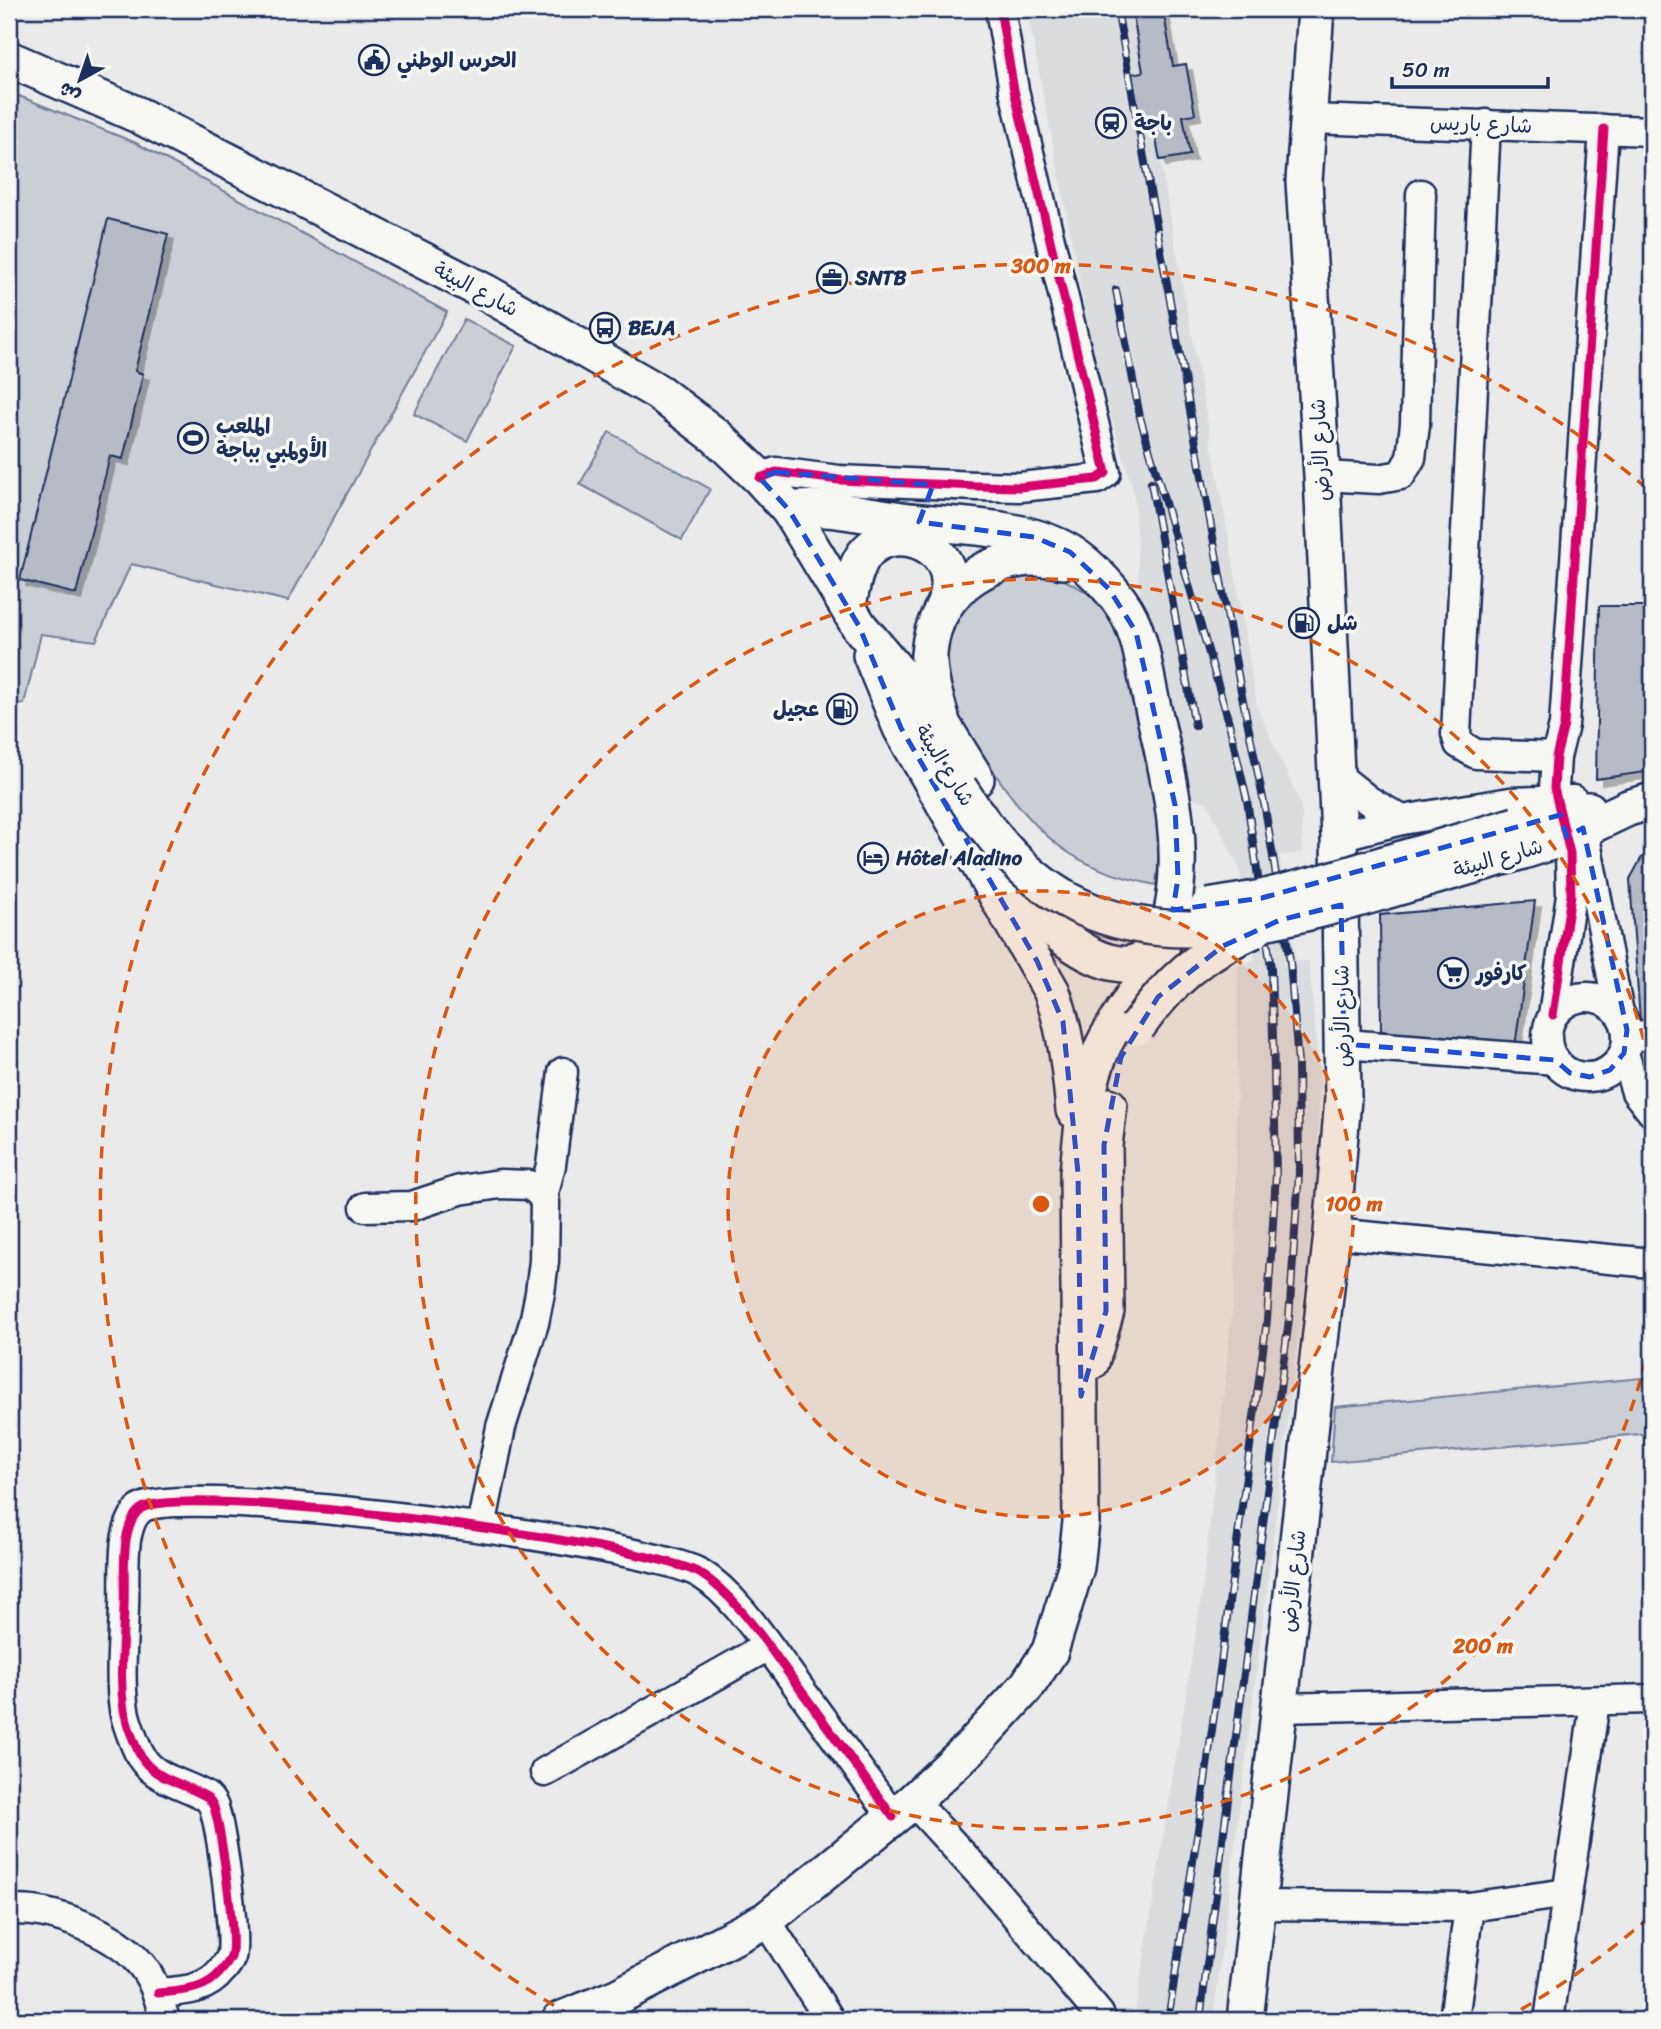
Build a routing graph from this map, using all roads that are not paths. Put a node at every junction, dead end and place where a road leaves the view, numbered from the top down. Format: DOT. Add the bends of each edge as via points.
graph roads {
  1 [pos="1000,9"];
  2 [pos="1316,9"];
  3 [pos="9,59"];
  4 [pos="1310,119"];
  5 [pos="1486,124"];
  6 [pos="1604,129"];
  7 [pos="1652,131"];
  8 [pos="1421,194"];
  9 [pos="1322,476"];
  10 [pos="760,478"];
  11 [pos="933,485"];
  12 [pos="789,510"];
  13 [pos="914,530"];
  14 [pos="1098,577"];
  15 [pos="938,618"];
  16 [pos="858,626"];
  17 [pos="1564,725"];
  18 [pos="944,727"];
  19 [pos="1556,757"];
  20 [pos="1335,774"];
  21 [pos="962,794"];
  22 [pos="1640,804"];
  23 [pos="1570,815"];
  24 [pos="1402,820"];
  25 [pos="1339,836"];
  26 [pos="1519,838"];
  27 [pos="1280,920"];
  28 [pos="1161,945"];
  29 [pos="1553,1015"];
  30 [pos="1631,1035"];
  31 [pos="1344,1044"];
  32 [pos="1555,1060"];
  33 [pos="563,1072"];
  34 [pos="1590,1077"];
  35 [pos="1644,1102"];
  36 [pos="1078,1173"];
  37 [pos="543,1196"];
  38 [pos="365,1207"];
  39 [pos="1332,1233"];
  40 [pos="1652,1263"];
  41 [pos="1080,1396"];
  42 [pos="481,1527"];
  43 [pos="768,1646"];
  44 [pos="1652,1699"];
  45 [pos="1595,1702"];
  46 [pos="1279,1709"];
  47 [pos="545,1772"];
  48 [pos="903,1809"];
  49 [pos="1567,1893"];
  50 [pos="1256,1905"];
  51 [pos="1469,1907"];
  52 [pos="9,1910"];
  53 [pos="766,1920"];
  54 [pos="158,1993"];
  55 [pos="165,2020"];
  56 [pos="561,2020"];
  57 [pos="830,2020"];
  58 [pos="1102,2020"];
  59 [pos="1245,2020"];
  60 [pos="1454,2020"];
  61 [pos="1549,2020"];
  1 -- 11 [label="street" via="1014,90 1106,473 1097,479 1020,486"];
  2 -- 4 [label="main road, شارع الأرض"];
  3 -- 10 [label="main road, شارع البيئة" via="138,116 497,299 658,392 717,437"];
  4 -- 5 [label="street, شارع باريس"];
  4 -- 9 [label="main road, شارع الأرض" via="1304,181"];
  5 -- 6 [label="street, شارع باريس"];
  5 -- 19 [label="street" via="1456,734 1459,744 1476,754"];
  6 -- 7 [label="street, شارع باريس"];
  6 -- 17 [label="street"];
  8 -- 9 [label="street" via="1411,458 1401,475 1390,478"];
  9 -- 20 [label="main road, شارع الأرض"];
  10 -- 11 [label="street" via="776,472"];
  10 -- 12 [label="main road, شارع البيئة"];
  11 -- 13 [label="street"];
  12 -- 13 [label="main road" via="825,508"];
  12 -- 16 [label="main road, شارع البيئة"];
  13 -- 14 [label="main road" via="1034,537 1070,552"];
  13 -- 15 [label="main road" via="942,558 948,572 949,587"];
  13 -- 16 [label="main road" via="889,538 865,555 858,567"];
  14 -- 15 [label="main road" via="1049,558 1016,558 970,579"];
  14 -- 28 [label="main road" via="1121,601 1136,632 1175,805 1178,878 1172,917"];
  15 -- 18 [label="main road" via="929,668"];
  16 -- 18 [label="main road, شارع البيئة"];
  16 -- 21 [label="main road, شارع البيئة"];
  17 -- 19 [label="street"];
  17 -- 23 [label="street"];
  18 -- 21 [label="main road, شارع البيئة"];
  19 -- 23 [label="street" via="1555,788"];
  20 -- 24 [label="street"];
  20 -- 25 [label="main road, شارع الأرض"];
  21 -- 26 [label="main road, شارع البيئة, bridge" via="1006,820 1036,852 1085,884 1152,907 1197,908 1262,898"];
  21 -- 27 [label="main road, شارع البيئة, bridge" via="1016,861 1051,890 1111,919 1147,928 1229,928"];
  21 -- 28 [label="main road" via="994,872 1051,928 1110,962 1137,962"];
  21 -- 36 [label="main road" via="1063,1022"];
  22 -- 23 [label="main road, شارع البيئة"];
  23 -- 24 [label="street" via="1510,802"];
  23 -- 26 [label="main road, شارع البيئة"];
  23 -- 29 [label="street" via="1571,895"];
  23 -- 30 [label="street"];
  24 -- 25 [label="street"];
  25 -- 31 [label="main road, شارع الأرض"];
  26 -- 27 [label="main road, شارع البيئة, bridge" via="1332,907"];
  27 -- 41 [label="main road, bridge" via="1223,946 1174,980 1137,1027 1121,1057 1104,1145 1106,1311"];
  28 -- 36 [label="main road" via="1104,1045 1090,1079"];
  29 -- 30 [label="street" via="1563,1004 1593,997 1608,1002"];
  29 -- 32 [label="street" via="1547,1038"];
  30 -- 34 [label="street" via="1610,1070"];
  30 -- 35 [label="street"];
  31 -- 32 [label="street"];
  31 -- 39 [label="main road, شارع الأرض"];
  32 -- 34 [label="street" via="1570,1073"];
  33 -- 37 [label="street"];
  34 -- 35 [label="street"];
  36 -- 41 [label="main road"];
  37 -- 38 [label="street" via="529,1185 500,1184 460,1190 412,1206"];
  37 -- 42 [label="street" via="540,1293 501,1427"];
  39 -- 40 [label="street"];
  39 -- 46 [label="main road, شارع الأرض"];
  41 -- 48 [label="main road" via="1081,1522 1076,1567 1050,1651 1027,1686 970,1748"];
  42 -- 43 [label="street" via="694,1569 715,1584"];
  42 -- 54 [label="street" via="205,1501 153,1505 134,1516 126,1540 124,1713 144,1762 213,1804 232,1937 231,1956 206,1985"];
  43 -- 47 [label="street"];
  43 -- 48 [label="street"];
  44 -- 45 [label="street"];
  45 -- 46 [label="street"];
  45 -- 49 [label="street"];
  46 -- 50 [label="main road, شارع الأرض"];
  48 -- 53 [label="main road"];
  48 -- 58 [label="street" via="991,1887"];
  49 -- 51 [label="street"];
  49 -- 61 [label="street"];
  50 -- 51 [label="street"];
  50 -- 59 [label="main road, شارع الأرض"];
  51 -- 60 [label="street"];
  52 -- 54 [label="street" via="37,1911 104,1936 138,1961"];
  53 -- 56 [label="main road" via="617,1997"];
  53 -- 57 [label="street"];
  54 -- 55 [label="street"];
}
